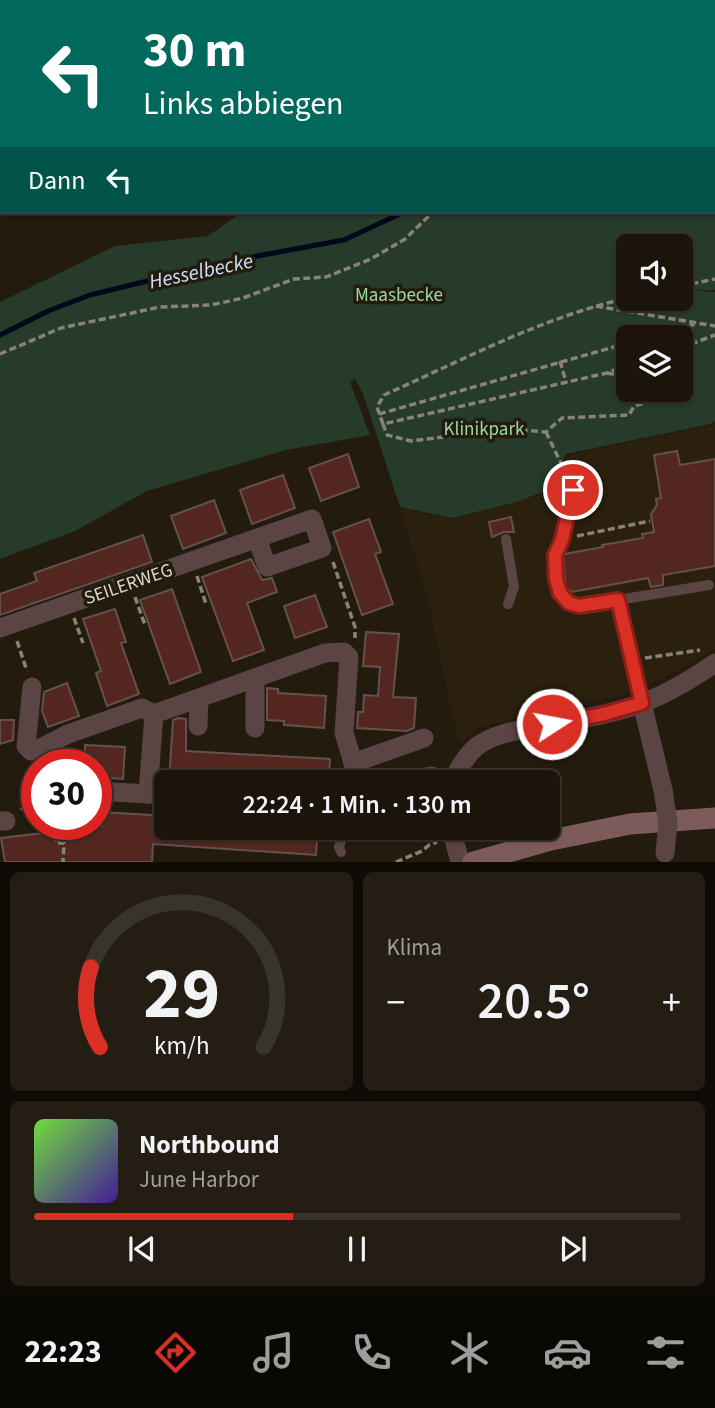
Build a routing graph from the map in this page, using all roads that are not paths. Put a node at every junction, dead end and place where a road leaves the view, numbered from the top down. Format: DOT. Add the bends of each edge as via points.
graph roads {
  1 [pos="573,490"];
  2 [pos="257,538"];
  3 [pos="506,539"];
  4 [pos="709,585"];
  5 [pos="618,600"];
  6 [pos="508,604"];
  7 [pos="0,628"];
  8 [pos="710,656"];
  9 [pos="255,679"];
  10 [pos="32,687"];
  11 [pos="199,698"];
  12 [pos="642,703"];
  13 [pos="153,714"];
  14 [pos="198,726"];
  15 [pos="255,729"];
  16 [pos="424,738"];
  17 [pos="156,770"];
  18 [pos="355,770"];
  19 [pos="362,770"];
  20 [pos="458,770"];
  21 [pos="112,792"];
  22 [pos="154,794"];
  23 [pos="715,818"];
  24 [pos="341,840"];
  25 [pos="454,840"];
  26 [pos="341,852"];
  27 [pos="664,857"];
  28 [pos="460,862"];
  29 [pos="473,862"];
  1 -- 5 [label="lane" via="555,555 560,593 579,606"];
  2 -- 7 [label="street, SEILERWEG"];
  3 -- 6 [label="lane" via="514,587"];
  4 -- 5 [label="lane"];
  5 -- 12 [label="lane"];
  8 -- 12 [label="street" via="681,685"];
  9 -- 11 [label="street"];
  9 -- 15 [label="street"];
  9 -- 18 [label="street" via="325,653 344,652 349,657 344,733"];
  10 -- 13 [label="street" via="26,747 31,751 142,708"];
  11 -- 13 [label="street"];
  11 -- 14 [label="street"];
  12 -- 20 [label="street" via="487,740"];
  12 -- 27 [label="street, bridge" via="668,823"];
  13 -- 17 [label="street"];
  16 -- 19 [label="street"];
  21 -- 22 [label="street"];
  23 -- 29 [label="main road" via="630,824"];
  24 -- 26 [label="lane"];
  25 -- 28 [label="street"];
}
